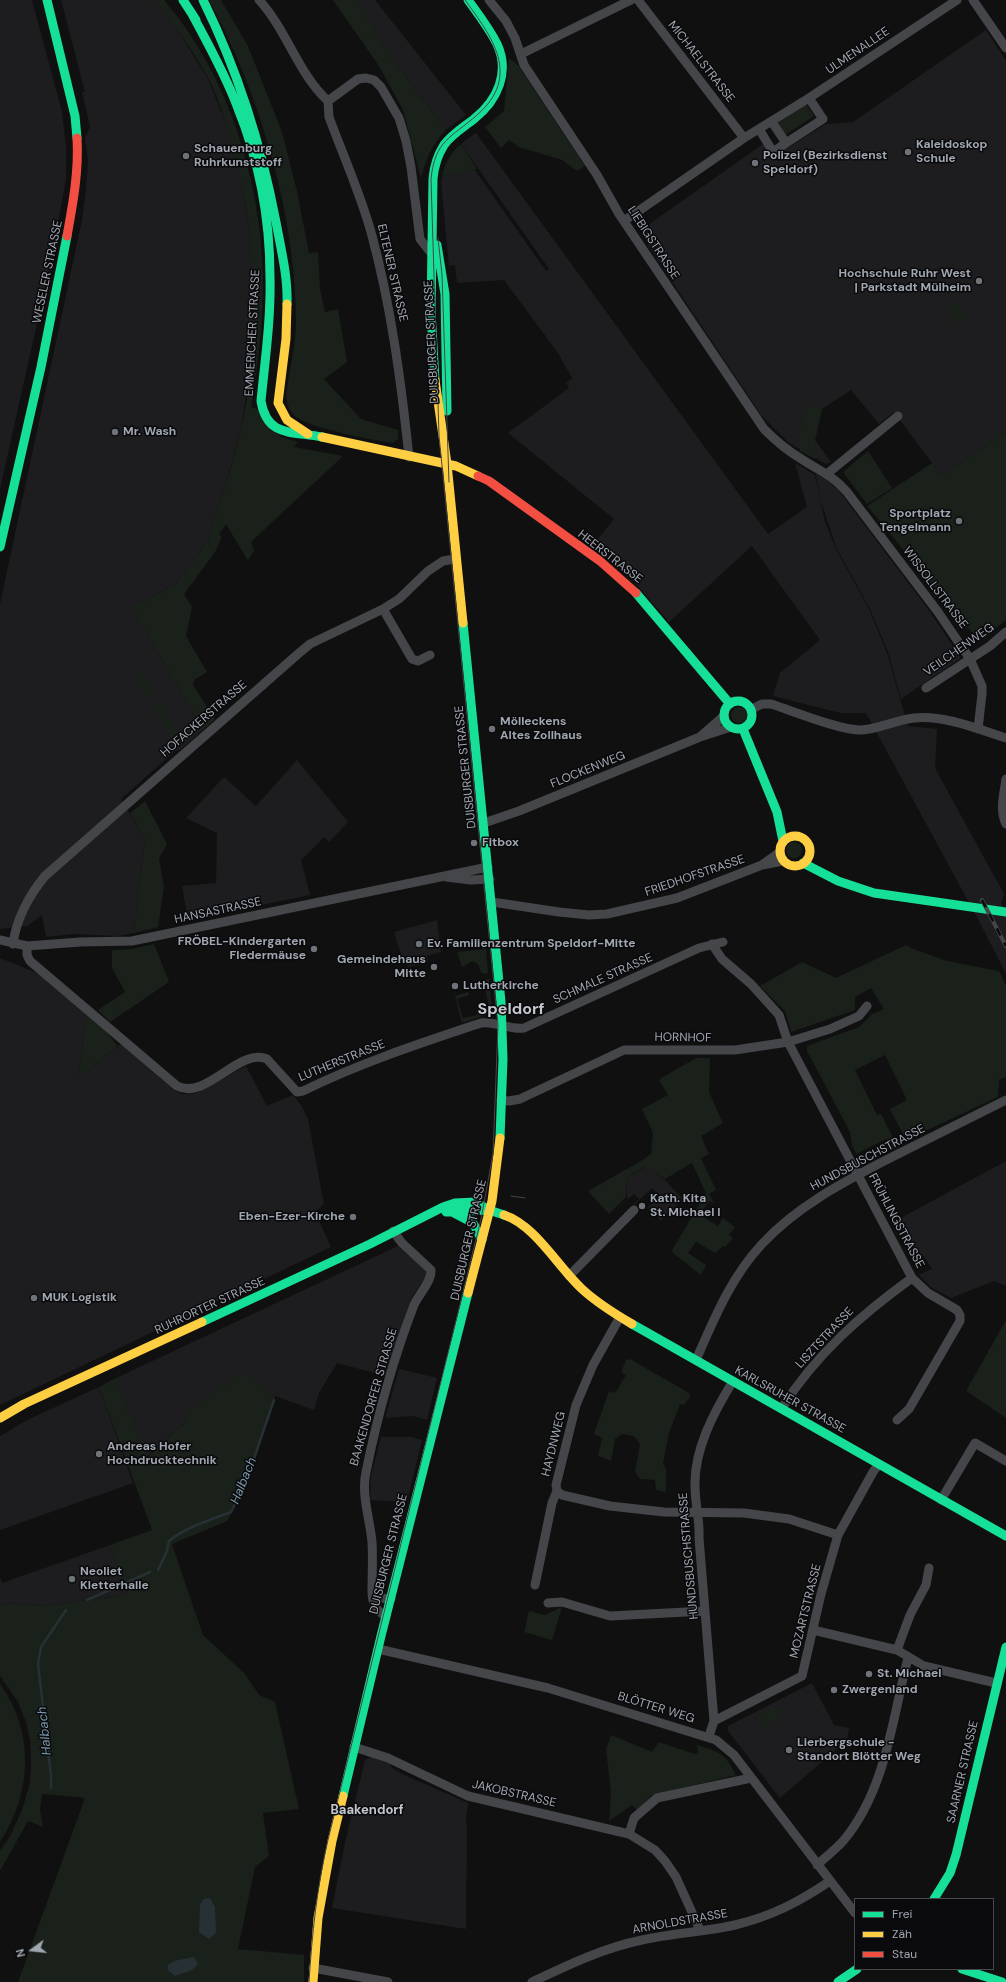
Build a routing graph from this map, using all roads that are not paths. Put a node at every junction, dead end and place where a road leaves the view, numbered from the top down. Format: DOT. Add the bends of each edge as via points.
graph roads {
  1 [pos="47,0"];
  2 [pos="172,0"];
  3 [pos="183,0"];
  4 [pos="203,0"];
  5 [pos="259,0"];
  6 [pos="468,0"];
  7 [pos="489,0"];
  8 [pos="631,0"];
  9 [pos="638,0"];
  10 [pos="957,0"];
  11 [pos="973,0"];
  12 [pos="192,14"];
  13 [pos="206,41"];
  14 [pos="1006,48"];
  15 [pos="521,54"];
  16 [pos="809,98"];
  17 [pos="328,101"];
  18 [pos="249,109"];
  19 [pos="772,122"];
  20 [pos="759,129"];
  21 [pos="744,138"];
  22 [pos="786,143"];
  23 [pos="433,220"];
  24 [pos="624,221"];
  25 [pos="431,253"];
  26 [pos="898,416"];
  27 [pos="310,435"];
  28 [pos="409,457"];
  29 [pos="447,464"];
  30 [pos="828,474"];
  31 [pos="0,547"];
  32 [pos="455,559"];
  33 [pos="383,609"];
  34 [pos="1006,632"];
  35 [pos="430,655"];
  36 [pos="970,659"];
  37 [pos="926,688"];
  38 [pos="730,704"];
  39 [pos="752,709"];
  40 [pos="724,716"];
  41 [pos="731,727"];
  42 [pos="743,729"];
  43 [pos="978,729"];
  44 [pos="700,737"];
  45 [pos="1006,738"];
  46 [pos="1006,779"];
  47 [pos="776,812"];
  48 [pos="484,823"];
  49 [pos="1006,824"];
  50 [pos="796,836"];
  51 [pos="783,841"];
  52 [pos="780,852"];
  53 [pos="809,853"];
  54 [pos="783,861"];
  55 [pos="803,863"];
  56 [pos="762,865"];
  57 [pos="488,867"];
  58 [pos="827,875"];
  59 [pos="439,877"];
  60 [pos="490,879"];
  61 [pos="492,902"];
  62 [pos="1006,912"];
  63 [pos="0,940"];
  64 [pos="723,942"];
  65 [pos="13,944"];
  66 [pos="712,944"];
  67 [pos="27,946"];
  68 [pos="867,1006"];
  69 [pos="503,1025"];
  70 [pos="788,1042"];
  71 [pos="501,1100"];
  72 [pos="1006,1100"];
  73 [pos="858,1175"];
  74 [pos="489,1210"];
  75 [pos="634,1210"];
  76 [pos="450,1212"];
  77 [pos="430,1214"];
  78 [pos="393,1231"];
  79 [pos="482,1240"];
  80 [pos="569,1276"];
  81 [pos="912,1278"];
  82 [pos="620,1318"];
  83 [pos="696,1360"];
  84 [pos="733,1381"];
  85 [pos="782,1408"];
  86 [pos="0,1418"];
  87 [pos="897,1420"];
  88 [pos="1006,1461"];
  89 [pos="879,1464"];
  90 [pos="557,1491"];
  91 [pos="941,1500"];
  92 [pos="698,1511"];
  93 [pos="838,1535"];
  94 [pos="1006,1536"];
  95 [pos="930,1568"];
  96 [pos="535,1585"];
  97 [pos="372,1591"];
  98 [pos="391,1599"];
  99 [pos="548,1602"];
  100 [pos="705,1611"];
  101 [pos="386,1616"];
  102 [pos="813,1630"];
  103 [pos="1006,1647"];
  104 [pos="378,1649"];
  105 [pos="897,1650"];
  106 [pos="908,1658"];
  107 [pos="996,1683"];
  108 [pos="714,1721"];
  109 [pos="709,1736"];
  110 [pos="354,1747"];
  111 [pos="751,1778"];
  112 [pos="629,1834"];
  113 [pos="817,1865"];
  114 [pos="830,1881"];
  115 [pos="935,1898"];
  116 [pos="853,1911"];
  117 [pos="700,1930"];
  118 [pos="854,1964"];
  119 [pos="313,1968"];
  120 [pos="856,1970"];
  121 [pos="965,1970"];
  122 [pos="842,1979"];
  123 [pos="313,1982"];
  124 [pos="388,1982"];
  125 [pos="532,1982"];
  126 [pos="1002,1982"];
  1 -- 31 [label="main road, WESELER STRASSE" via="74,116 78,153 75,192 41,367"];
  2 -- 13 [label="main road, EMMERICHER STRASSE"];
  3 -- 12 [label="main road, EMMERICHER STRASSE"];
  4 -- 18 [label="main road, EMMERICHER STRASSE" via="224,42"];
  5 -- 17 [label="street" via="280,27 316,90"];
  6 -- 23 [label="main road, DUISBURGER STRASSE" via="498,47 502,60 502,74 493,101 478,118 449,140 437,156 433,179"];
  7 -- 15 [label="street, LIEBIGSTRASSE" via="506,21"];
  8 -- 15 [label="street"];
  9 -- 21 [label="street, MICHAELSTRASSE"];
  10 -- 16 [label="street, ULMENALLEE"];
  11 -- 14 [label="street"];
  12 -- 13 [label="main road, EMMERICHER STRASSE"];
  12 -- 18 [label="main road, EMMERICHER STRASSE" via="218,51"];
  13 -- 27 [label="main road, EMMERICHER STRASSE" via="222,69 243,121 265,221 270,261 268,334 261,401 263,411 268,421 278,430 293,435"];
  15 -- 24 [label="street, LIEBIGSTRASSE" via="524,65 597,175"];
  16 -- 19 [label="street, ULMENALLEE"];
  16 -- 22 [label="street" via="823,119"];
  17 -- 25 [label="street" via="358,79 374,80 382,87 399,118 411,167 420,239"];
  17 -- 28 [label="street, ELTENER STRASSE" via="328,117 371,231 384,287 396,346"];
  18 -- 27 [label="main road, EMMERICHER STRASSE" via="268,179 282,253 287,299 286,339 278,403 287,420"];
  19 -- 20 [label="street, ULMENALLEE"];
  19 -- 22 [label="street"];
  20 -- 21 [label="street, ULMENALLEE"];
  20 -- 22 [label="street" via="772,152"];
  21 -- 24 [label="street, ULMENALLEE"];
  23 -- 25 [label="main road, DUISBURGER STRASSE"];
  23 -- 29 [label="main road, DUISBURGER STRASSE" via="445,294 446,386 450,442"];
  24 -- 30 [label="street, LIEBIGSTRASSE" via="764,429 800,459"];
  25 -- 29 [label="main road, DUISBURGER STRASSE" via="431,329 442,442"];
  26 -- 30 [label="street"];
  27 -- 28 [label="main road, EMMERICHER STRASSE"];
  28 -- 29 [label="main road, EMMERICHER STRASSE"];
  29 -- 32 [label="main road, DUISBURGER STRASSE"];
  29 -- 38 [label="main road, HEERSTRASSE" via="468,470 489,481 600,561 631,587"];
  30 -- 36 [label="street, WISSOLLSTRASSE" via="847,492 938,612"];
  32 -- 33 [label="street, HOFACKERSTRASSE" via="443,561 428,571 399,599"];
  32 -- 48 [label="main road, DUISBURGER STRASSE"];
  33 -- 35 [label="street" via="412,659 418,661"];
  33 -- 65 [label="street, HOFACKERSTRASSE" via="310,644 64,858 32,891 14,934"];
  34 -- 36 [label="street, VEILCHENWEG"];
  36 -- 37 [label="street, VEILCHENWEG"];
  36 -- 43 [label="street, WISSOLLSTRASSE" via="982,686"];
  38 -- 39 [label="main road" via="742,701"];
  38 -- 40 [label="main road" via="726,707"];
  39 -- 42 [label="main road" via="752,721"];
  39 -- 43 [label="street" via="762,704 771,704 846,728 861,730 925,717"];
  40 -- 41 [label="main road"];
  40 -- 44 [label="street, FLOCKENWEG"];
  41 -- 42 [label="main road"];
  41 -- 44 [label="street, FLOCKENWEG"];
  42 -- 47 [label="main road"];
  43 -- 45 [label="street"];
  44 -- 48 [label="street, FLOCKENWEG"];
  46 -- 49 [label="street" via="1002,807"];
  47 -- 50 [label="main road"];
  47 -- 51 [label="main road"];
  48 -- 57 [label="main road, DUISBURGER STRASSE"];
  50 -- 51 [label="main road"];
  50 -- 53 [label="main road, FRIEDHOFSTRASSE" via="806,842"];
  51 -- 52 [label="main road"];
  52 -- 54 [label="main road"];
  52 -- 56 [label="street, FRIEDHOFSTRASSE"];
  53 -- 55 [label="main road"];
  53 -- 58 [label="main road, FRIEDHOFSTRASSE"];
  54 -- 55 [label="main road, FRIEDHOFSTRASSE" via="791,865"];
  54 -- 56 [label="street, FRIEDHOFSTRASSE"];
  55 -- 58 [label="main road, FRIEDHOFSTRASSE"];
  56 -- 61 [label="street, FRIEDHOFSTRASSE" via="676,898 607,914 590,916"];
  57 -- 59 [label="street, HANSASTRASSE"];
  57 -- 60 [label="main road, DUISBURGER STRASSE"];
  58 -- 62 [label="main road, FRIEDHOFSTRASSE" via="874,893"];
  59 -- 60 [label="street, HANSASTRASSE"];
  59 -- 67 [label="street, HANSASTRASSE" via="132,941"];
  60 -- 61 [label="main road, DUISBURGER STRASSE"];
  61 -- 69 [label="main road, DUISBURGER STRASSE"];
  63 -- 65 [label="street, HANSASTRASSE"];
  64 -- 66 [label="street, SCHMALE STRASSE"];
  65 -- 67 [label="street, HANSASTRASSE"];
  66 -- 69 [label="street, SCHMALE STRASSE" via="524,1028 516,1029"];
  66 -- 70 [label="street" via="722,959 751,984 779,1015"];
  67 -- 69 [label="street, LUTHERSTRASSE" via="30,961 182,1089 196,1088 256,1057 267,1059 293,1090 303,1092 338,1074 481,1023 494,1022"];
  68 -- 70 [label="street, HORNHOF" via="859,1016 830,1029"];
  69 -- 71 [label="main road, DUISBURGER STRASSE"];
  70 -- 71 [label="street, HORNHOF" via="735,1050 624,1050 520,1099"];
  70 -- 73 [label="street, FRÜHLINGSTRASSE"];
  71 -- 74 [label="main road, DUISBURGER STRASSE" via="498,1155"];
  72 -- 73 [label="street, HUNDSBUSCHSTRASSE"];
  73 -- 81 [label="street, FRÜHLINGSTRASSE"];
  73 -- 83 [label="street, HUNDSBUSCHSTRASSE" via="802,1208 762,1244 729,1288"];
  74 -- 76 [label="main road, RUHRORTER STRASSE"];
  74 -- 77 [label="main road, RUHRORTER STRASSE" via="476,1202 466,1202 455,1203"];
  74 -- 79 [label="main road, DUISBURGER STRASSE"];
  74 -- 80 [label="main road, KARLSRUHER STRASSE" via="510,1217 523,1226"];
  75 -- 80 [label="street"];
  76 -- 77 [label="main road, RUHRORTER STRASSE"];
  76 -- 79 [label="main road" via="473,1223"];
  77 -- 78 [label="main road, RUHRORTER STRASSE"];
  78 -- 86 [label="main road, RUHRORTER STRASSE" via="370,1244 24,1404"];
  78 -- 97 [label="street, BAAKENDORFER STRASSE" via="431,1270 431,1275 408,1321 365,1474 372,1542"];
  79 -- 98 [label="main road, DUISBURGER STRASSE"];
  80 -- 82 [label="main road, KARLSRUHER STRASSE"];
  81 -- 85 [label="street, LISZTSTRASSE" via="882,1299 843,1333 800,1382"];
  81 -- 87 [label="street, FRÜHLINGSTRASSE" via="928,1293 957,1310 960,1321 909,1409"];
  82 -- 83 [label="main road, KARLSRUHER STRASSE"];
  82 -- 90 [label="street, HAYDNWEG" via="593,1365 576,1405 556,1484"];
  83 -- 84 [label="main road, KARLSRUHER STRASSE"];
  84 -- 85 [label="main road, KARLSRUHER STRASSE"];
  84 -- 92 [label="street, HUNDSBUSCHSTRASSE" via="714,1414 698,1454 695,1485"];
  85 -- 89 [label="main road, KARLSRUHER STRASSE"];
  88 -- 91 [label="street" via="975,1443"];
  89 -- 91 [label="main road, KARLSRUHER STRASSE"];
  89 -- 93 [label="street, MOZARTSTRASSE" via="872,1472"];
  90 -- 92 [label="street" via="562,1495 610,1506 681,1513"];
  90 -- 96 [label="street, HAYDNWEG" via="552,1503"];
  91 -- 94 [label="main road, KARLSRUHER STRASSE"];
  92 -- 93 [label="street" via="790,1519"];
  92 -- 100 [label="street, HUNDSBUSCHSTRASSE"];
  93 -- 102 [label="street, MOZARTSTRASSE"];
  95 -- 105 [label="street" via="926,1585 910,1615"];
  97 -- 98 [label="street" via="379,1598"];
  97 -- 101 [label="street, BAAKENDORFER STRASSE" via="372,1599 377,1610"];
  98 -- 101 [label="main road, DUISBURGER STRASSE"];
  99 -- 100 [label="street" via="562,1602 610,1616"];
  100 -- 108 [label="street, HUNDSBUSCHSTRASSE"];
  101 -- 104 [label="main road, DUISBURGER STRASSE"];
  102 -- 105 [label="street"];
  102 -- 108 [label="street, MOZARTSTRASSE" via="802,1676"];
  103 -- 107 [label="main road, SAARNER STRASSE"];
  104 -- 109 [label="street, BLÖTTER WEG" via="548,1688"];
  104 -- 110 [label="main road, DUISBURGER STRASSE"];
  105 -- 106 [label="street"];
  106 -- 107 [label="street" via="924,1666"];
  106 -- 113 [label="street" via="888,1747 875,1786 863,1813 843,1841"];
  107 -- 115 [label="main road, SAARNER STRASSE" via="956,1855 950,1873"];
  108 -- 109 [label="street, HUNDSBUSCHSTRASSE"];
  109 -- 111 [label="street, BLÖTTER WEG" via="725,1746"];
  110 -- 112 [label="street, JAKOBSTRASSE" via="388,1758 468,1796"];
  110 -- 119 [label="main road, DUISBURGER STRASSE" via="324,1876"];
  111 -- 112 [label="street" via="657,1798 634,1818"];
  111 -- 113 [label="street, BLÖTTER WEG"];
  112 -- 117 [label="street, JAKOBSTRASSE" via="655,1850 665,1861 676,1877"];
  113 -- 114 [label="street, BLÖTTER WEG"];
  114 -- 116 [label="street, BLÖTTER WEG"];
  114 -- 117 [label="street, ARNOLDSTRASSE" via="786,1909 733,1926"];
  117 -- 125 [label="street, ARNOLDSTRASSE" via="608,1949"];
  118 -- 122 [label="main road"];
  119 -- 123 [label="main road, DUISBURGER STRASSE"];
  119 -- 124 [label="street"];
  120 -- 122 [label="main road"];
  121 -- 126 [label="main road"];
}
